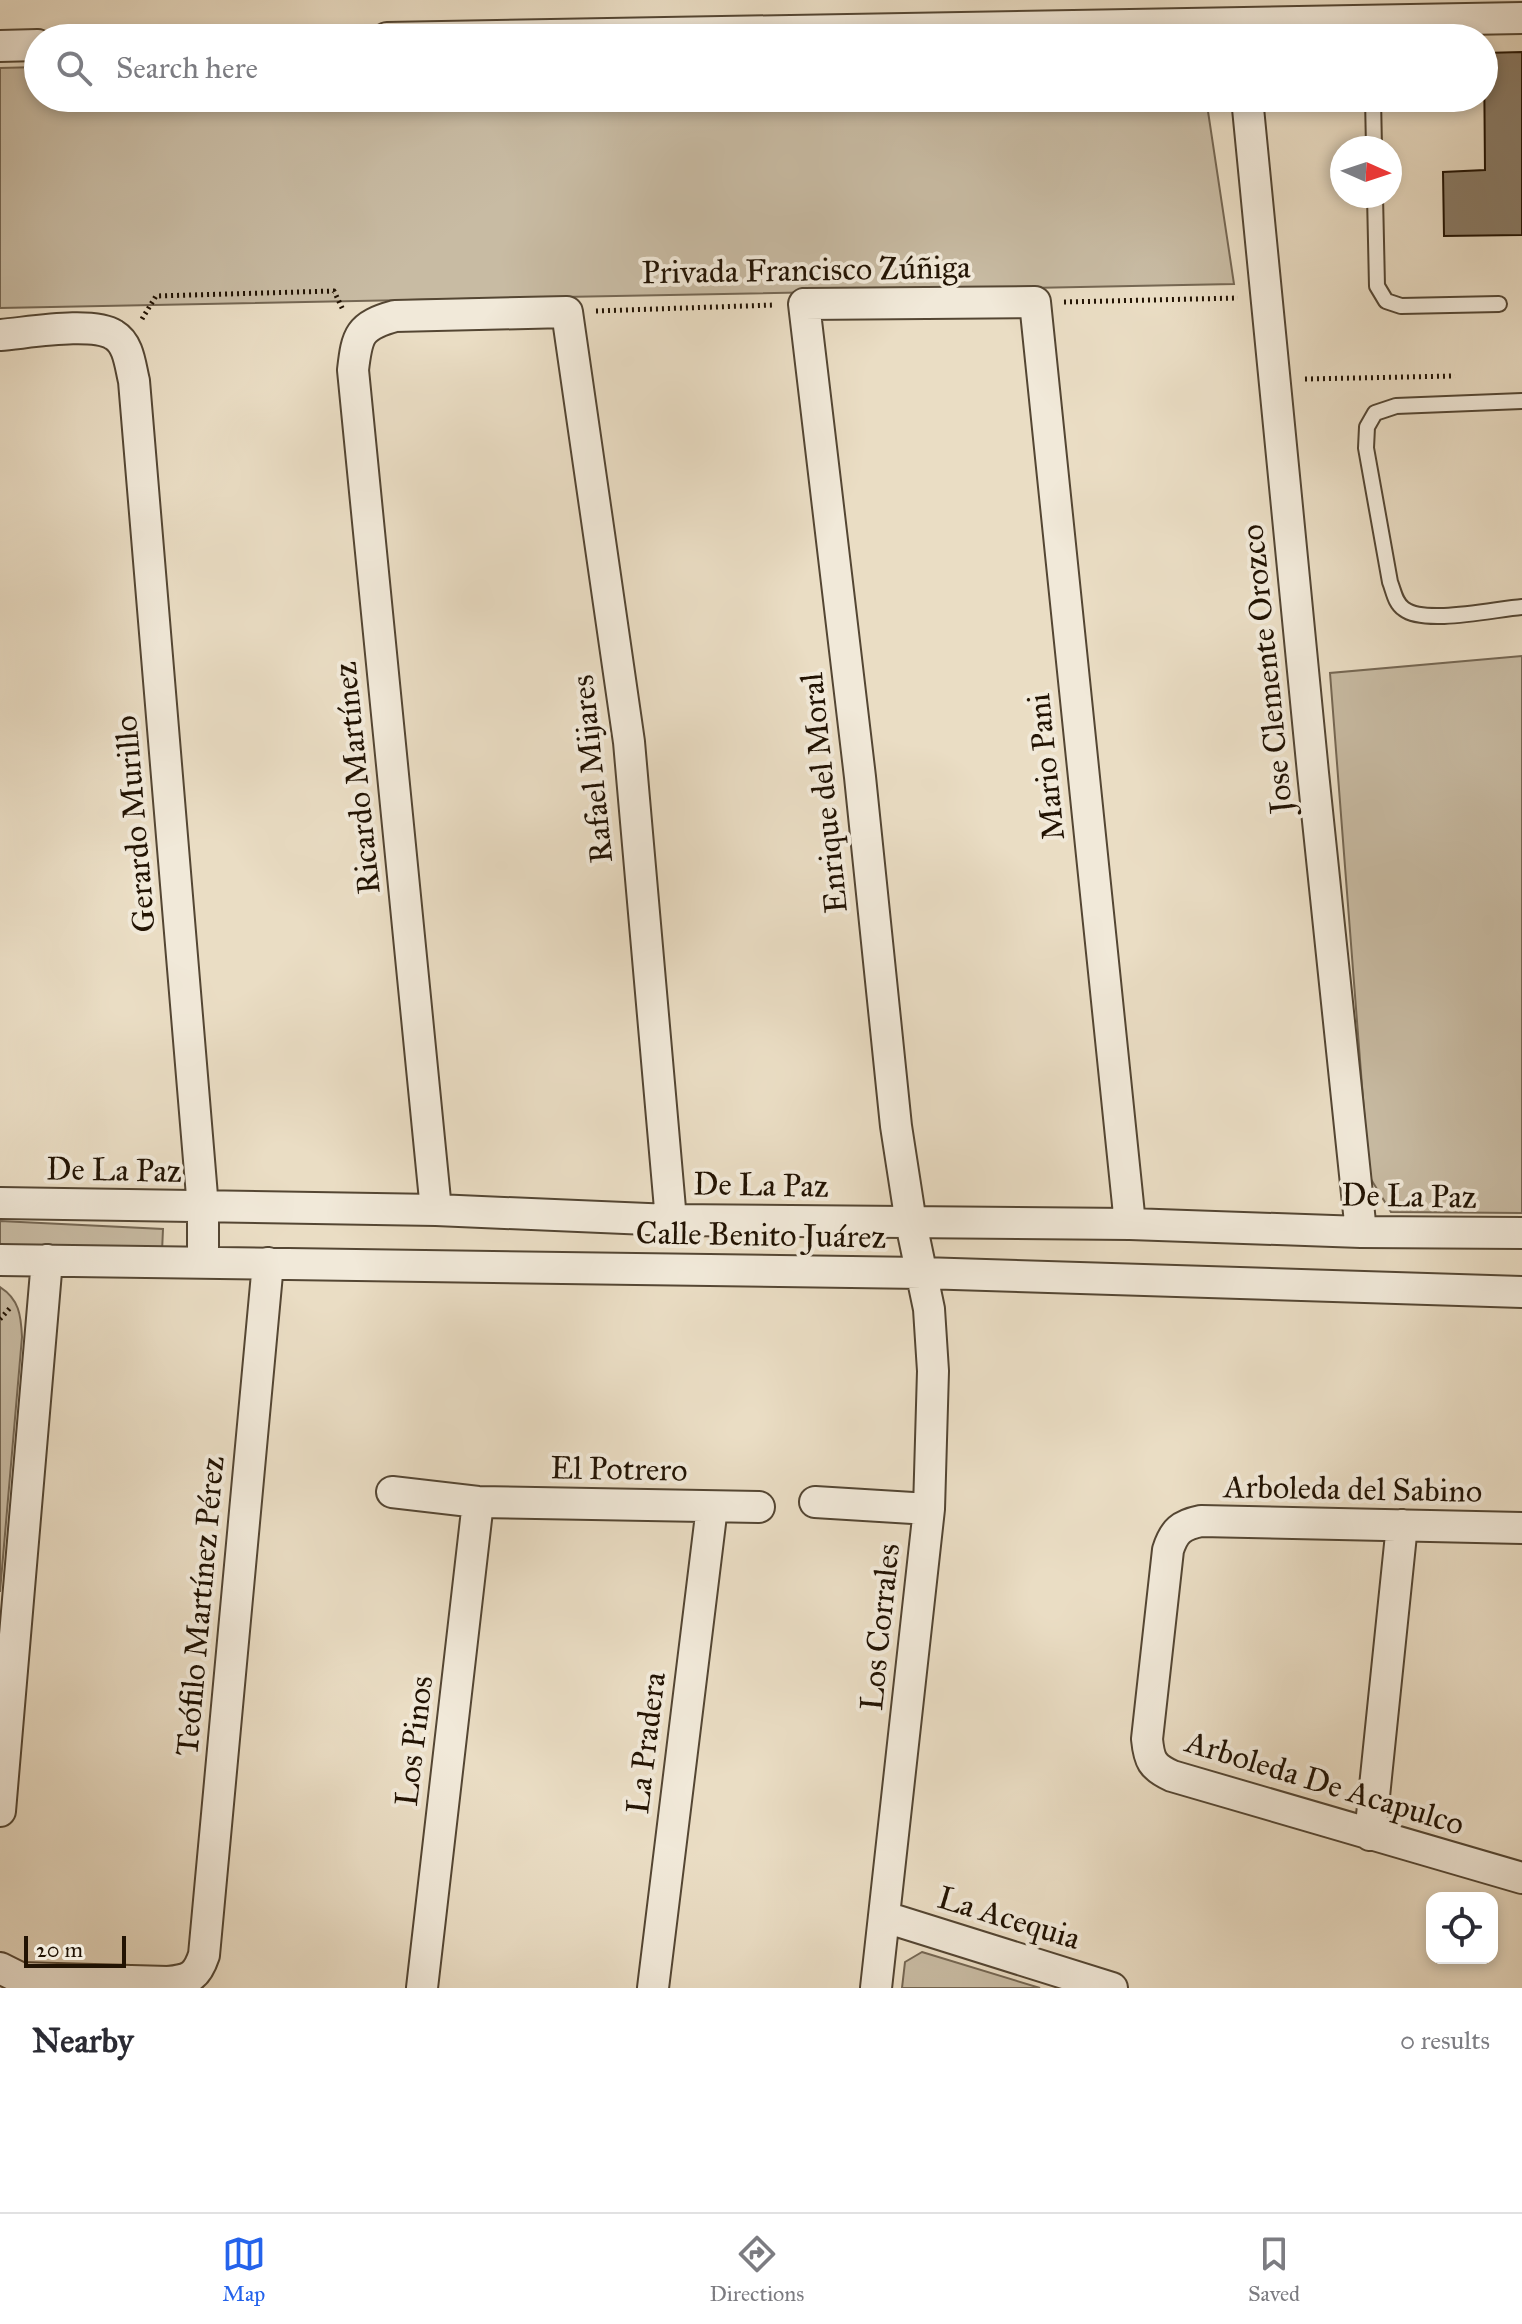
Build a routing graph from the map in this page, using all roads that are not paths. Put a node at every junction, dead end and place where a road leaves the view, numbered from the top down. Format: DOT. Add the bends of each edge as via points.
graph roads {
  1 [pos="1522,18"];
  2 [pos="1440,24"];
  3 [pos="24,45"];
  4 [pos="0,46"];
  5 [pos="1248,112"];
  6 [pos="1373,112"];
  7 [pos="1374,136"];
  8 [pos="1375,208"];
  9 [pos="1035,302"];
  10 [pos="804,304"];
  11 [pos="1499,304"];
  12 [pos="567,312"];
  13 [pos="0,335"];
  14 [pos="1522,401"];
  15 [pos="1522,607"];
  16 [pos="0,1203"];
  17 [pos="203,1208"];
  18 [pos="436,1210"];
  19 [pos="671,1220"];
  20 [pos="911,1223"];
  21 [pos="1130,1224"];
  22 [pos="1361,1232"];
  23 [pos="1522,1233"];
  24 [pos="0,1260"];
  25 [pos="47,1260"];
  26 [pos="203,1262"];
  27 [pos="268,1263"];
  28 [pos="922,1273"];
  29 [pos="1522,1292"];
  30 [pos="392,1492"];
  31 [pos="478,1502"];
  32 [pos="815,1502"];
  33 [pos="712,1507"];
  34 [pos="759,1507"];
  35 [pos="929,1509"];
  36 [pos="1402,1525"];
  37 [pos="1522,1528"];
  38 [pos="1155,1769"];
  39 [pos="0,1811"];
  40 [pos="1370,1835"];
  41 [pos="1522,1878"];
  42 [pos="885,1917"];
  43 [pos="0,1968"];
  44 [pos="422,1988"];
  45 [pos="653,1988"];
  46 [pos="876,1988"];
  47 [pos="1112,1988"];
  1 -- 2 [label="street"];
  3 -- 4 [label="street"];
  5 -- 22 [label="street, Jose Clemente Orozco"];
  6 -- 7 [label="lane"];
  8 -- 11 [label="lane" via="1376,279 1386,301 1401,306"];
  9 -- 10 [label="street, Privada Francisco Zúñiga"];
  9 -- 21 [label="street, Mario Pani"];
  10 -- 20 [label="street, Enrique del Moral"];
  12 -- 18 [label="street, Ricardo Martínez" via="395,316 372,322 357,339 353,370"];
  12 -- 19 [label="street, Rafael Mijares" via="629,742"];
  13 -- 17 [label="street, Gerardo Murillo" via="89,329 113,334 126,347 134,381"];
  14 -- 15 [label="lane" via="1396,406 1375,413 1367,427 1366,448 1397,603 1425,617"];
  16 -- 17 [label="street, De La Paz"];
  17 -- 18 [label="street, De La Paz"];
  17 -- 26 [label="street, Gerardo Murillo"];
  18 -- 19 [label="street, De La Paz"];
  19 -- 20 [label="street, De La Paz"];
  20 -- 21 [label="street, De La Paz"];
  20 -- 28 [label="street, Enrique del Moral"];
  21 -- 22 [label="street, De La Paz"];
  22 -- 23 [label="street, De La Paz"];
  24 -- 25 [label="street, Calle Benito Juárez"];
  25 -- 26 [label="street, Calle Benito Juárez"];
  25 -- 39 [label="street"];
  26 -- 27 [label="street, Calle Benito Juárez"];
  27 -- 28 [label="street, Calle Benito Juárez"];
  27 -- 43 [label="street, Teófilo Martínez Pérez" via="199,1973 187,1981 168,1982 20,1978"];
  28 -- 29 [label="street, Calle Benito Juárez"];
  28 -- 35 [label="street, Los Corrales" via="933,1371"];
  30 -- 31 [label="street, El Potrero"];
  31 -- 33 [label="street, El Potrero"];
  31 -- 44 [label="street, Los Pinos"];
  32 -- 35 [label="street"];
  33 -- 34 [label="street, El Potrero"];
  33 -- 45 [label="street, La Pradera"];
  35 -- 42 [label="street, Los Corrales"];
  36 -- 37 [label="street, Arboleda del Sabino"];
  36 -- 38 [label="street, Arboleda del Sabino" via="1183,1525 1168,1550 1147,1739"];
  36 -- 40 [label="street"];
  38 -- 40 [label="street, Arboleda De Acapulco"];
  40 -- 41 [label="street, Arboleda De Acapulco"];
  42 -- 46 [label="street, Los Corrales"];
  42 -- 47 [label="street, La Acequia"];
}
